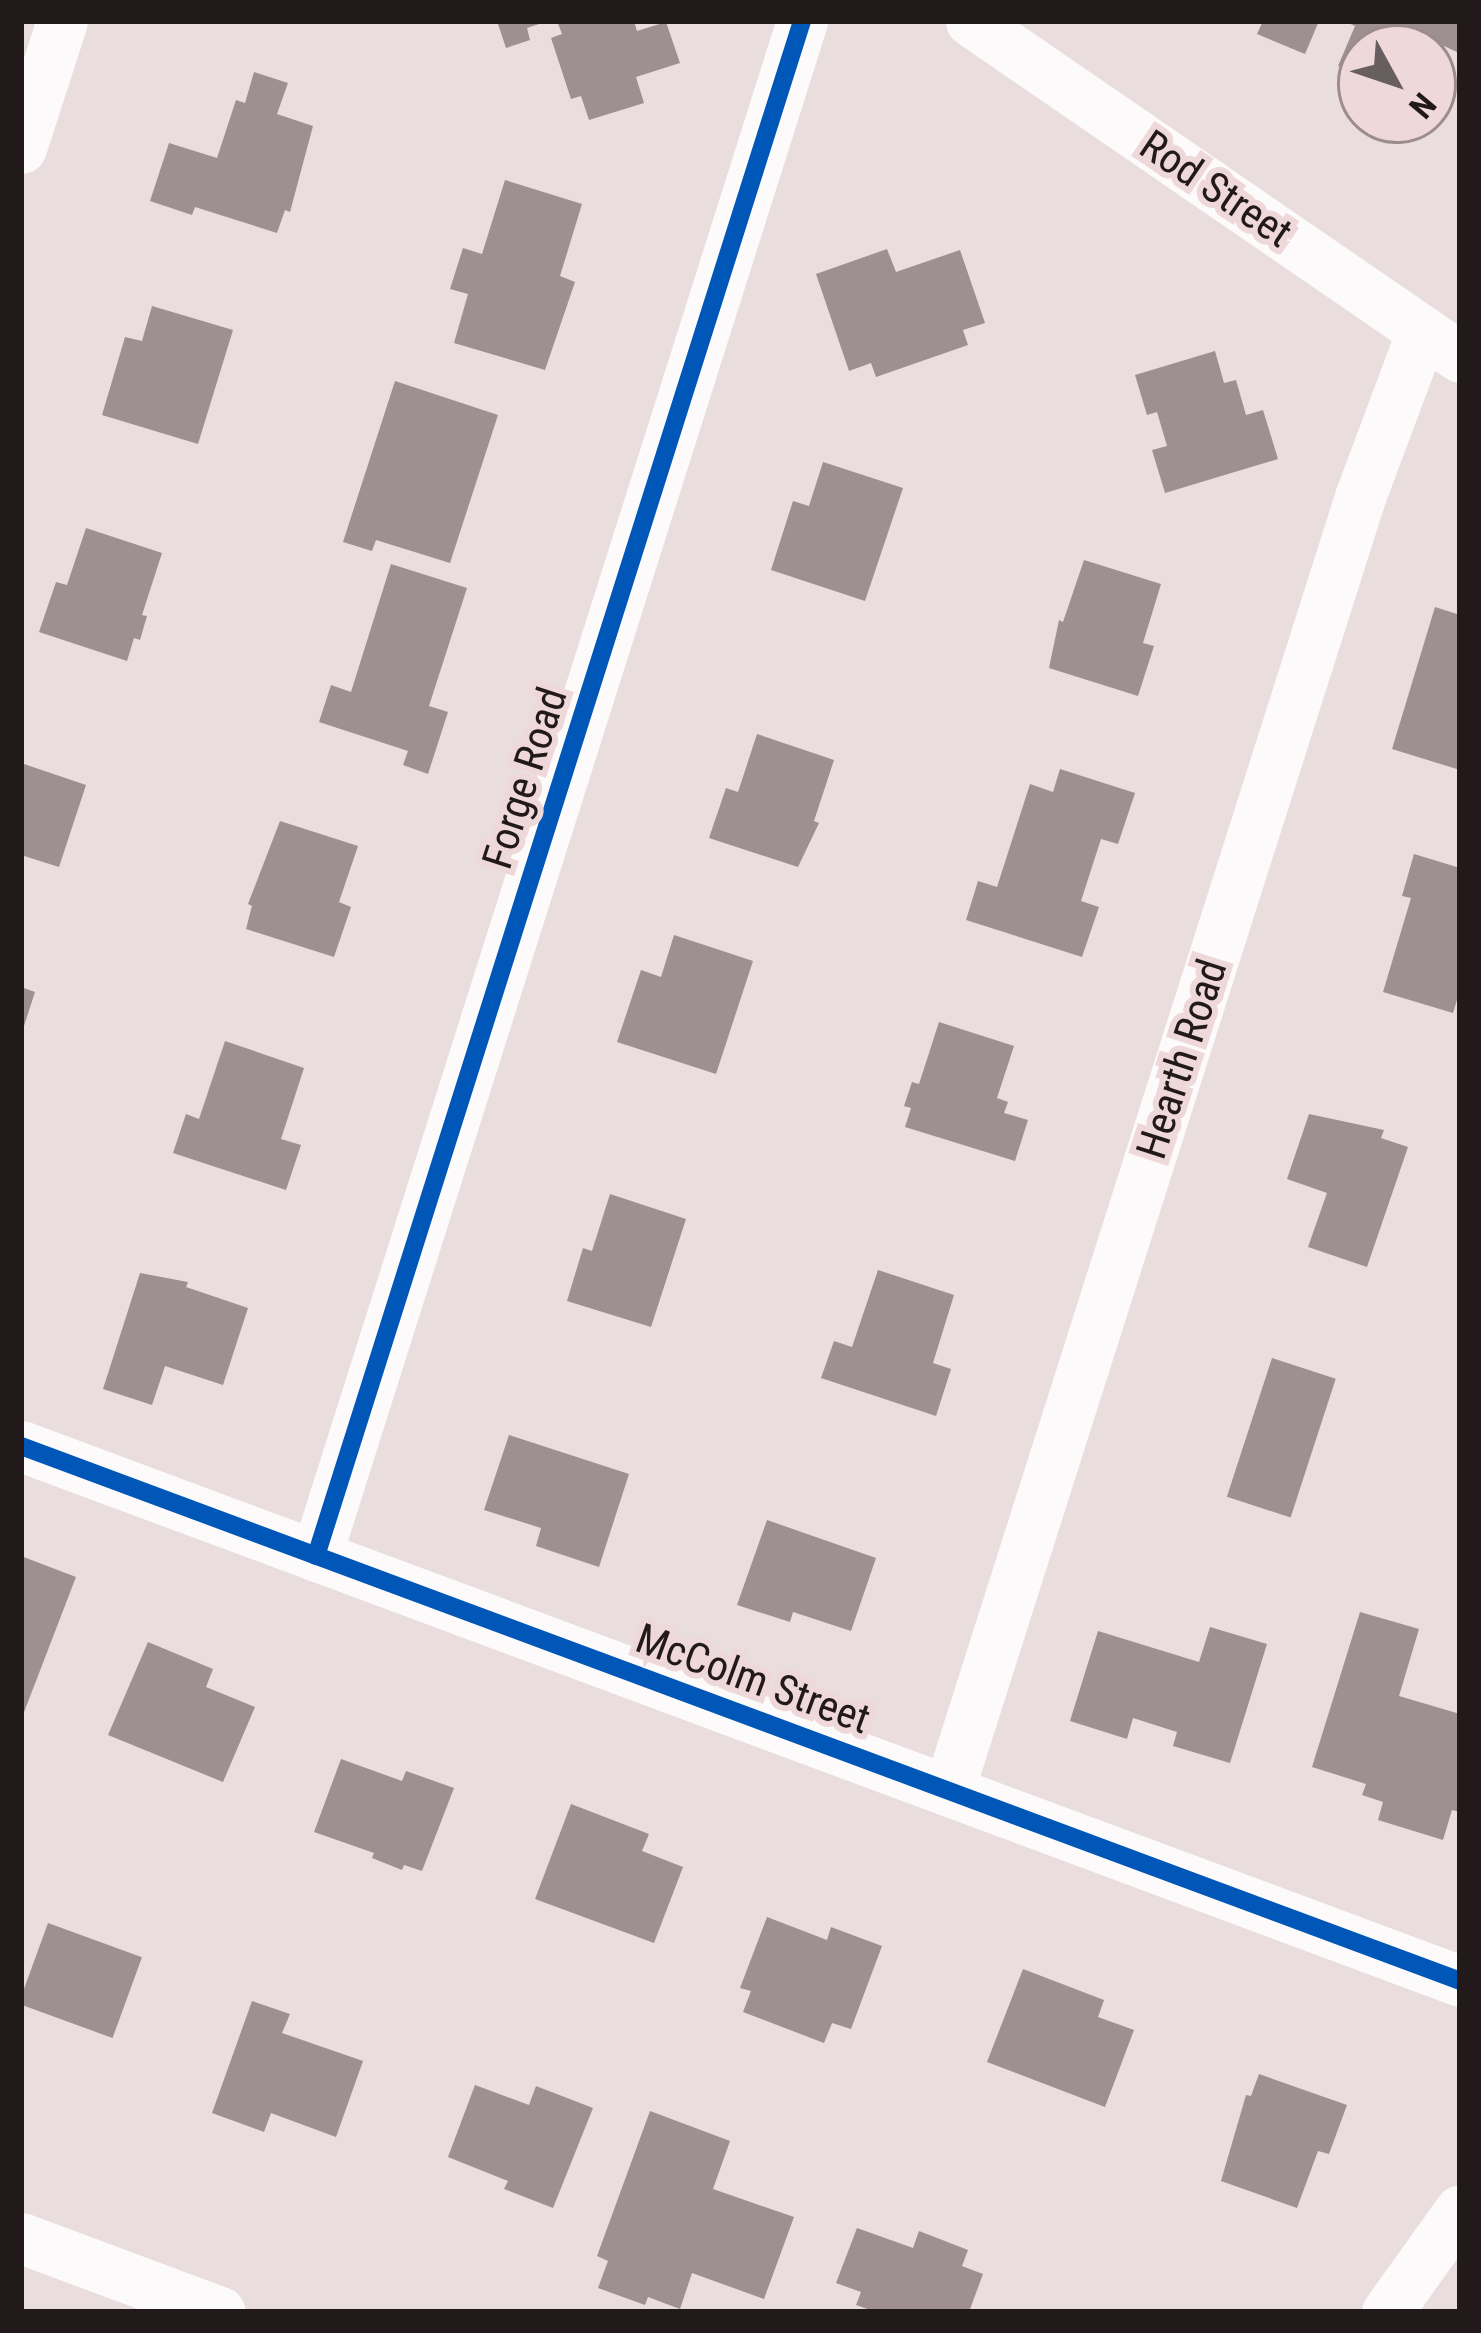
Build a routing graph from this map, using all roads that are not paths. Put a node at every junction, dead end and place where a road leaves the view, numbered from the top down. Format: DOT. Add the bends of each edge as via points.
graph roads {
  1 [pos="62,21"];
  2 [pos="802,21"];
  3 [pos="971,21"];
  4 [pos="21,148"];
  5 [pos="1441,344"];
  6 [pos="21,1446"];
  7 [pos="316,1556"];
  8 [pos="949,1790"];
  9 [pos="1460,1981"];
  10 [pos="1460,2210"];
  11 [pos="21,2239"];
  12 [pos="220,2312"];
  13 [pos="1387,2312"];
  1 -- 4 [label="street"];
  2 -- 7 [label="street, Forge Road"];
  3 -- 5 [label="street, Rod Street"];
  5 -- 8 [label="street, Hearth Road" via="1360,497"];
  6 -- 7 [label="street, McColm Street"];
  7 -- 8 [label="street, McColm Street"];
  8 -- 9 [label="street, McColm Street"];
  10 -- 13 [label="street"];
  11 -- 12 [label="street"];
}
